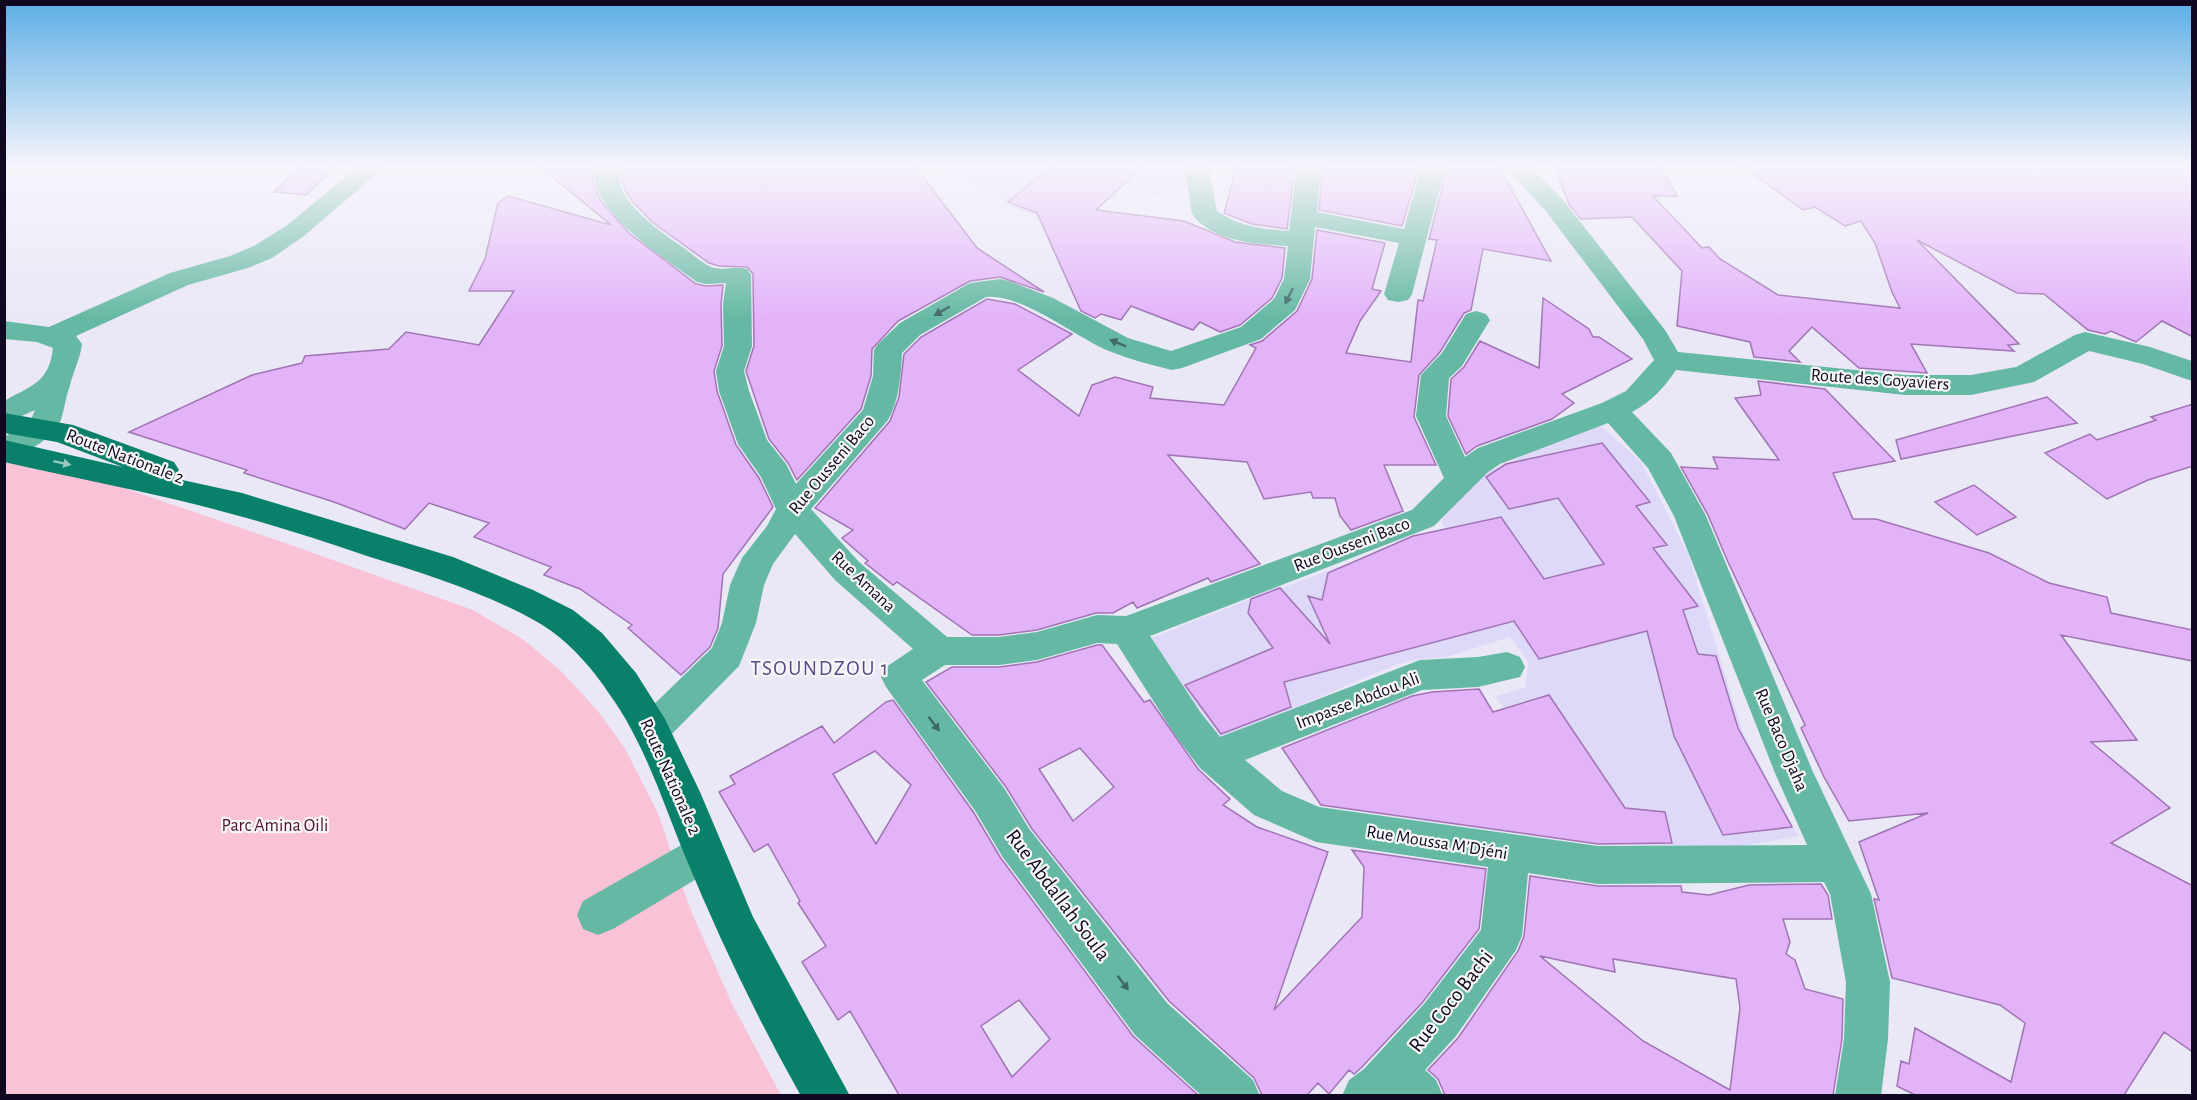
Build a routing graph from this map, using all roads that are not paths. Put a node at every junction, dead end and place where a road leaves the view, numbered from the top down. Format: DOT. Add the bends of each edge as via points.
graph roads {
  1 [pos="313,216"];
  2 [pos="629,216"];
  3 [pos="1208,216"];
  4 [pos="1302,216"];
  5 [pos="1419,216"];
  6 [pos="1563,216"];
  7 [pos="1301,228"];
  8 [pos="1413,238"];
  9 [pos="1398,294"];
  10 [pos="1476,320"];
  11 [pos="4,330"];
  12 [pos="53,336"];
  13 [pos="1668,360"];
  14 [pos="2193,372"];
  15 [pos="54,385"];
  16 [pos="1613,410"];
  17 [pos="4,414"];
  18 [pos="4,423"];
  19 [pos="42,428"];
  20 [pos="5,451"];
  21 [pos="1461,482"];
  22 [pos="242,505"];
  23 [pos="792,509"];
  24 [pos="1127,630"];
  25 [pos="939,651"];
  26 [pos="1507,667"];
  27 [pos="652,730"];
  28 [pos="1213,756"];
  29 [pos="704,853"];
  30 [pos="1510,854"];
  31 [pos="1836,863"];
  32 [pos="598,915"];
  33 [pos="1392,1087"];
  34 [pos="827,1095"];
  35 [pos="1237,1095"];
  36 [pos="1858,1095"];
  1 -- 12 [label="street" via="263,252 180,279"];
  2 -- 23 [label="street, Rue Amana" via="706,276 738,275 740,328 737,358 730,371 734,392 753,444 775,472"];
  3 -- 7 [label="street" via="1239,234"];
  4 -- 7 [label="street, Rue Ousseni Baco"];
  5 -- 8 [label="street"];
  6 -- 13 [label="street" via="1655,336"];
  7 -- 8 [label="street"];
  7 -- 23 [label="street, Rue Ousseni Baco, one-way" via="1297,279 1285,304 1251,333 1172,361 1118,344 1043,304 1000,287 980,289 910,329 888,350 887,376 877,413"];
  8 -- 9 [label="street"];
  10 -- 21 [label="street" via="1452,359 1435,375 1431,416"];
  11 -- 12 [label="street"];
  12 -- 15 [label="street" via="68,344 66,360"];
  13 -- 14 [label="street, Route des Goyaviers" via="1905,385 1971,386 2024,375 2085,342 2136,352"];
  13 -- 16 [label="street, Rue Ousseni Baco" via="1636,398"];
  15 -- 17 [label="street"];
  15 -- 19 [label="street"];
  16 -- 21 [label="street, Rue Ousseni Baco" via="1489,456"];
  16 -- 31 [label="street, Rue Baco Djaha" via="1660,461 1690,516 1794,773"];
  18 -- 19 [label="main road, Route Nationale 2"];
  19 -- 20 [label="street"];
  19 -- 22 [label="main road, Route Nationale 2" via="98,445"];
  20 -- 22 [label="main road, Route Nationale 2, one-way"];
  21 -- 24 [label="street, Rue Ousseni Baco" via="1423,518"];
  22 -- 27 [label="main road, Route Nationale 2" via="441,566 521,598 561,620 590,644 623,684"];
  23 -- 25 [label="street, Rue Amana" via="847,571"];
  23 -- 27 [label="street, Rue Ousseni Baco" via="779,534 759,558 726,656"];
  24 -- 25 [label="street, Rue Ousseni Baco" via="1097,629 1037,646 999,651"];
  24 -- 28 [label="street, Rue Moussa M’Djéni"];
  25 -- 35 [label="street, Rue Abdallah Soula, one-way" via="899,677 990,800 1016,843 1151,1019"];
  26 -- 28 [label="street, Impasse Abdou Ali" via="1420,675"];
  27 -- 29 [label="main road, Route Nationale 2"];
  28 -- 30 [label="street, Rue Moussa M’Djéni" via="1268,803 1317,824"];
  29 -- 32 [label="street"];
  29 -- 34 [label="main road, Route Nationale 2" via="738,931"];
  30 -- 31 [label="street, Rue Moussa M’Djéni" via="1598,865"];
  30 -- 33 [label="street, Rue Coco Bachi" via="1501,936"];
  31 -- 36 [label="street, Rue Baco Djaha" via="1850,894 1868,982 1866,1039"];
}
